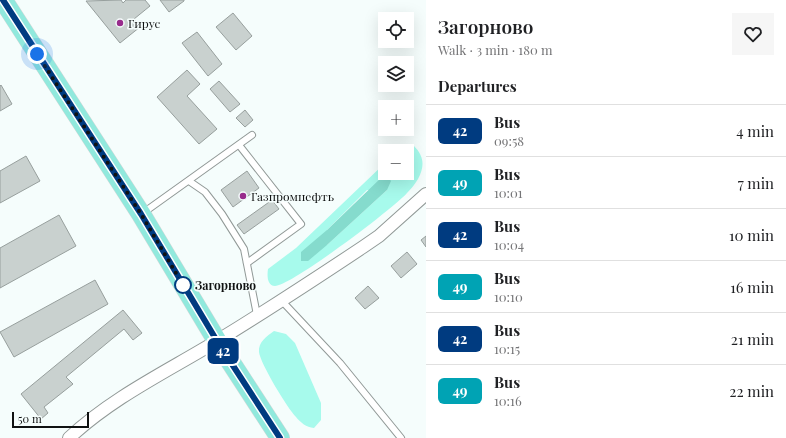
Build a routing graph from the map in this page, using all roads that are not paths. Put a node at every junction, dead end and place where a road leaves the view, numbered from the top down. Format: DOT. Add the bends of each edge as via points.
graph roads {
  1 [pos="3,0"];
  2 [pos="252,135"];
  3 [pos="239,145"];
  4 [pos="189,181"];
  5 [pos="426,194"];
  6 [pos="141,214"];
  7 [pos="247,264"];
  8 [pos="281,300"];
  9 [pos="257,315"];
  10 [pos="217,341"];
  11 [pos="69,438"];
  12 [pos="280,438"];
  13 [pos="402,438"];
  1 -- 6 [label="main road"];
  2 -- 3 [label="lane"];
  3 -- 4 [label="lane"];
  3 -- 7 [label="lane" via="301,224"];
  4 -- 6 [label="lane"];
  4 -- 7 [label="lane" via="205,192 222,214 244,249"];
  5 -- 8 [label="street" via="379,236"];
  6 -- 10 [label="main road"];
  7 -- 9 [label="lane"];
  8 -- 9 [label="street"];
  8 -- 13 [label="lane" via="340,363"];
  9 -- 10 [label="street"];
  10 -- 11 [label="street" via="127,392"];
  10 -- 12 [label="main road"];
}
